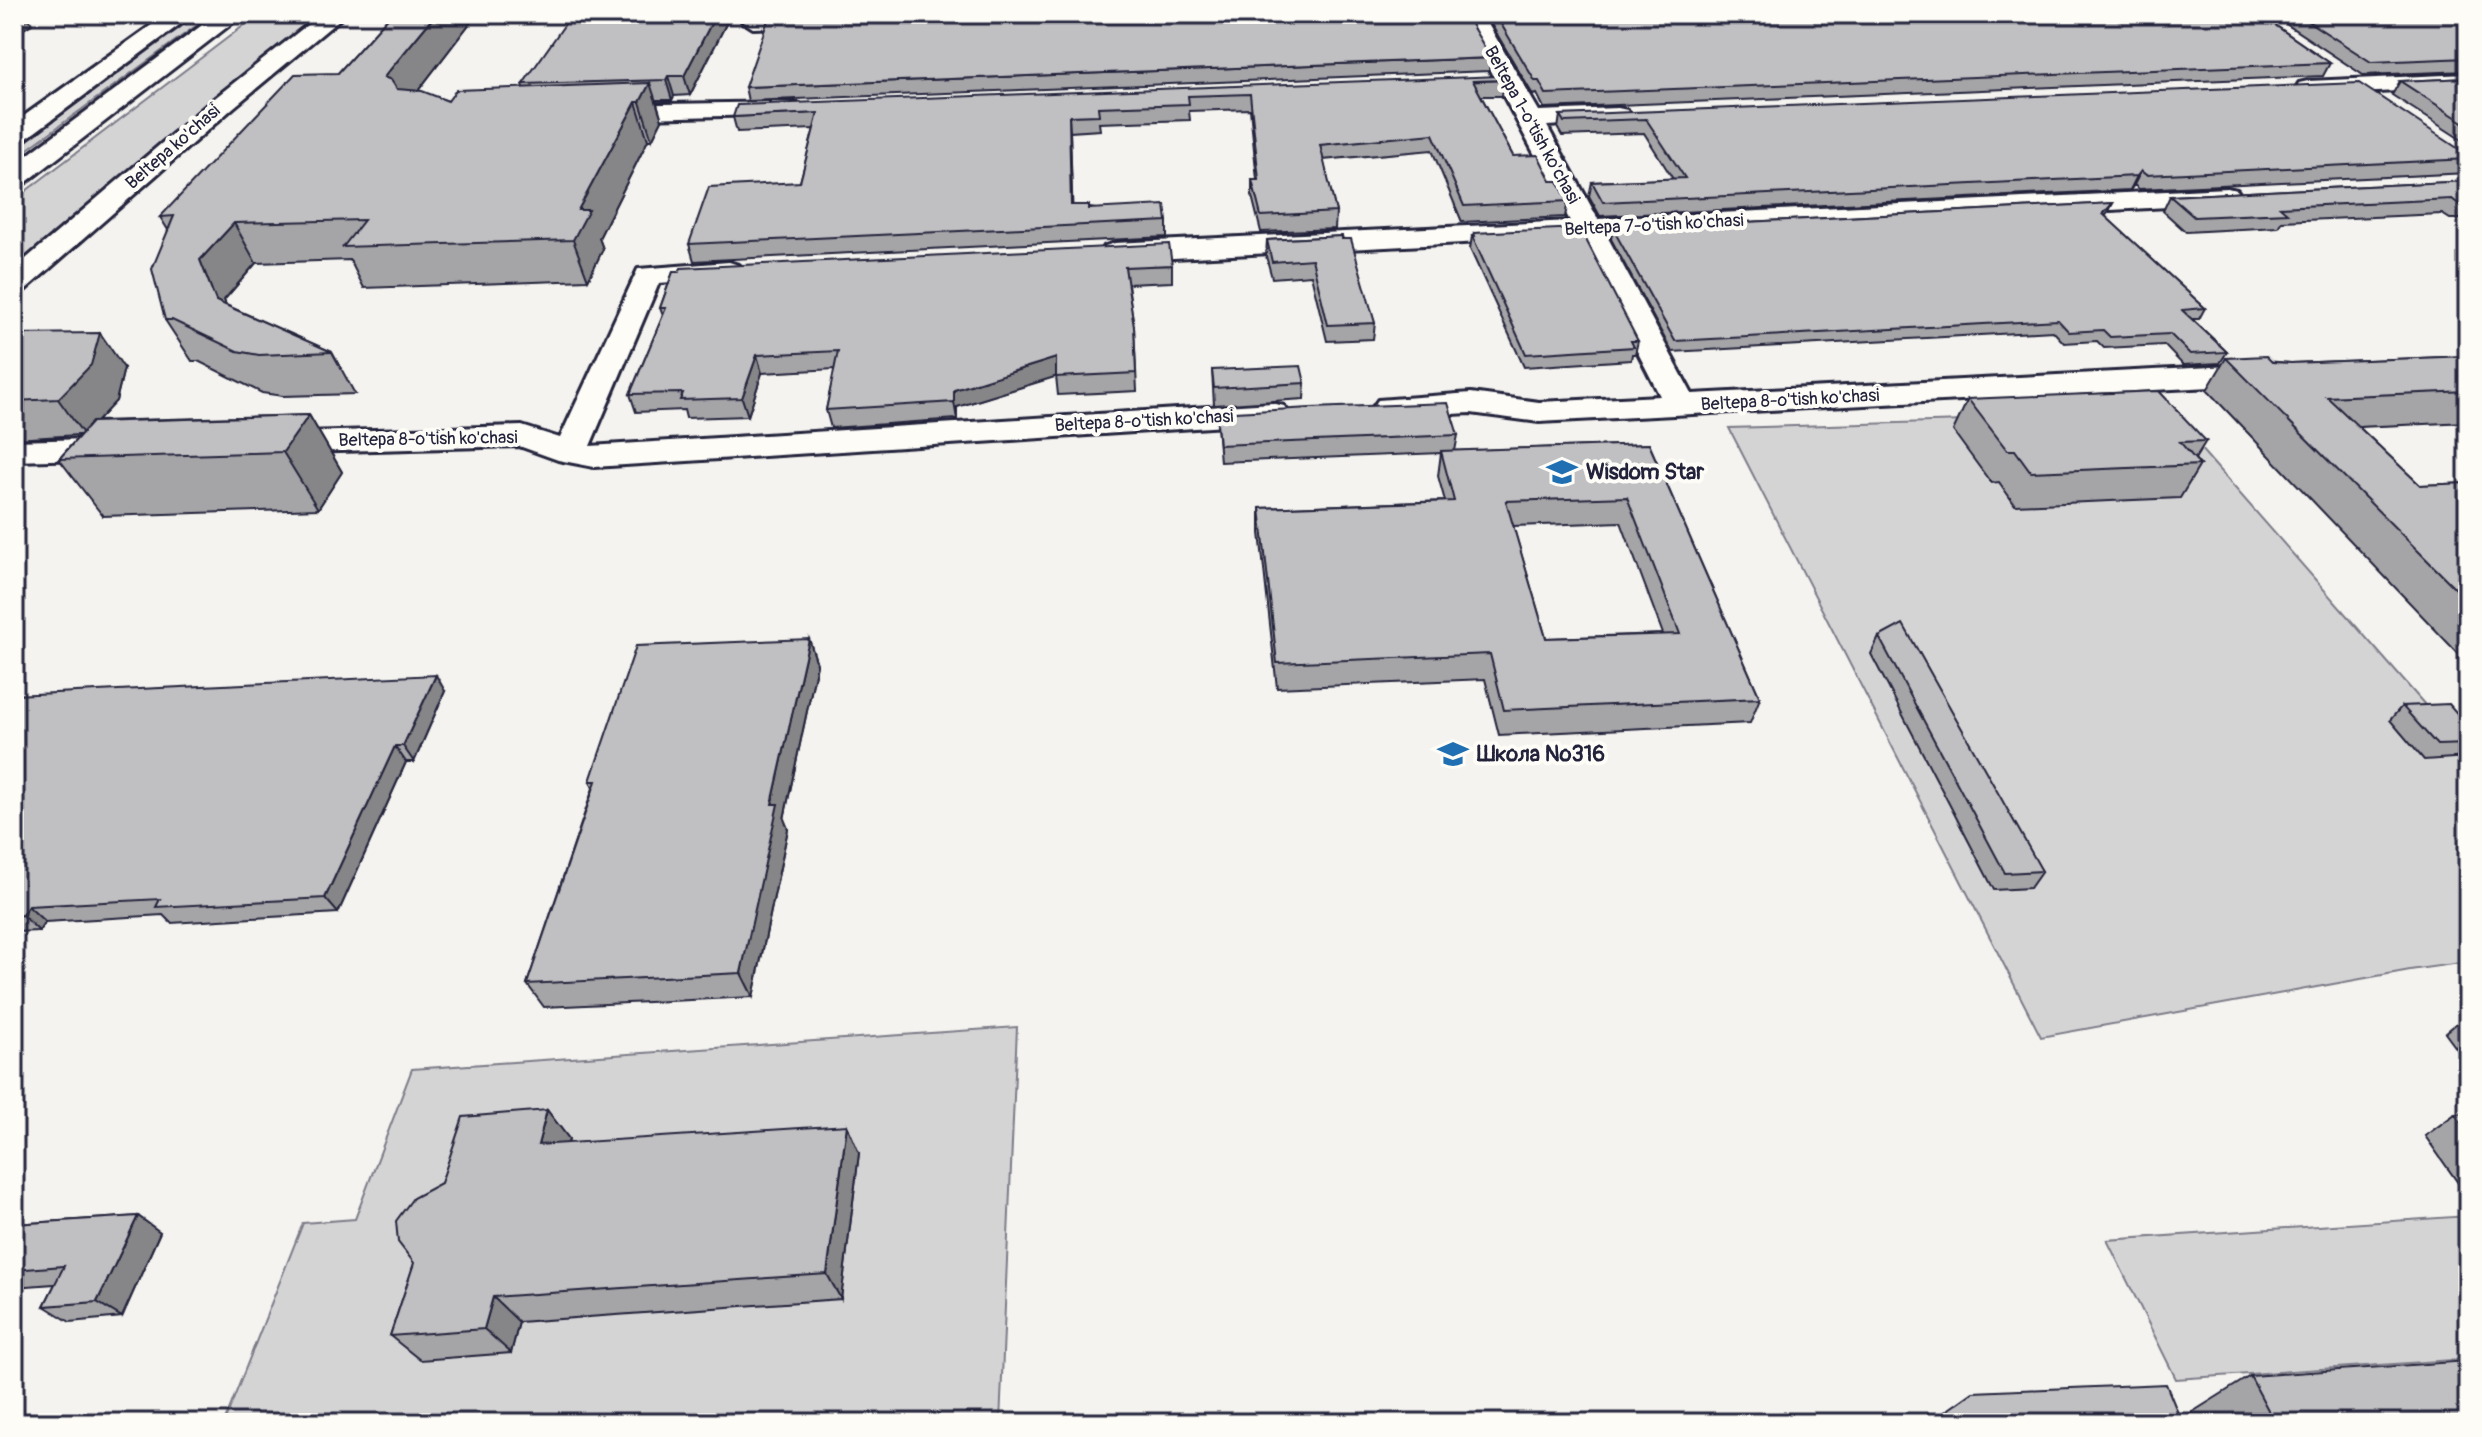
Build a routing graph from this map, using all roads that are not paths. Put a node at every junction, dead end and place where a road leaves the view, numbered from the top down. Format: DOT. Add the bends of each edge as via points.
graph roads {
  1 [pos="182,14"];
  2 [pos="232,14"];
  3 [pos="335,14"];
  4 [pos="941,14"];
  5 [pos="1471,14"];
  6 [pos="754,17"];
  7 [pos="2322,62"];
  8 [pos="1508,81"];
  9 [pos="2468,81"];
  10 [pos="1476,82"];
  11 [pos="2357,86"];
  12 [pos="2278,89"];
  13 [pos="810,108"];
  14 [pos="2394,111"];
  15 [pos="583,113"];
  16 [pos="1642,114"];
  17 [pos="1531,119"];
  18 [pos="14,135"];
  19 [pos="14,178"];
  20 [pos="2248,195"];
  21 [pos="1589,228"];
  22 [pos="1095,253"];
  23 [pos="760,270"];
  24 [pos="14,284"];
  25 [pos="2305,372"];
  26 [pos="1682,406"];
  27 [pos="1353,409"];
  28 [pos="1306,411"];
  29 [pos="231,445"];
  30 [pos="151,447"];
  31 [pos="14,451"];
  32 [pos="570,453"];
  1 -- 18 [label="highway"];
  2 -- 19 [label="highway"];
  3 -- 24 [label="street, Beltepa ko'chasi"];
  4 -- 6 [label="street"];
  5 -- 8 [label="street, Beltepa 1-o'tish ko'chasi"];
  7 -- 11 [label="street"];
  8 -- 10 [label="street"];
  8 -- 17 [label="street, Beltepa 1-o'tish ko'chasi"];
  9 -- 11 [label="street"];
  11 -- 12 [label="street"];
  11 -- 14 [label="street"];
  13 -- 15 [label="street"];
  16 -- 17 [label="street"];
  17 -- 21 [label="street, Beltepa 1-o'tish ko'chasi"];
  20 -- 21 [label="street, Beltepa 7-o'tish ko'chasi"];
  21 -- 22 [label="street, Beltepa 7-o'tish ko'chasi"];
  21 -- 26 [label="street, Beltepa 1-o'tish ko'chasi"];
  23 -- 32 [label="street" via="648,275"];
  25 -- 26 [label="street, Beltepa 8-o'tish ko'chasi"];
  26 -- 27 [label="street, Beltepa 8-o'tish ko'chasi" via="1539,412 1471,403"];
  28 -- 32 [label="street, Beltepa 8-o'tish ko'chasi" via="644,455"];
  29 -- 32 [label="street, Beltepa 8-o'tish ko'chasi" via="522,436"];
  30 -- 31 [label="street"];
}
